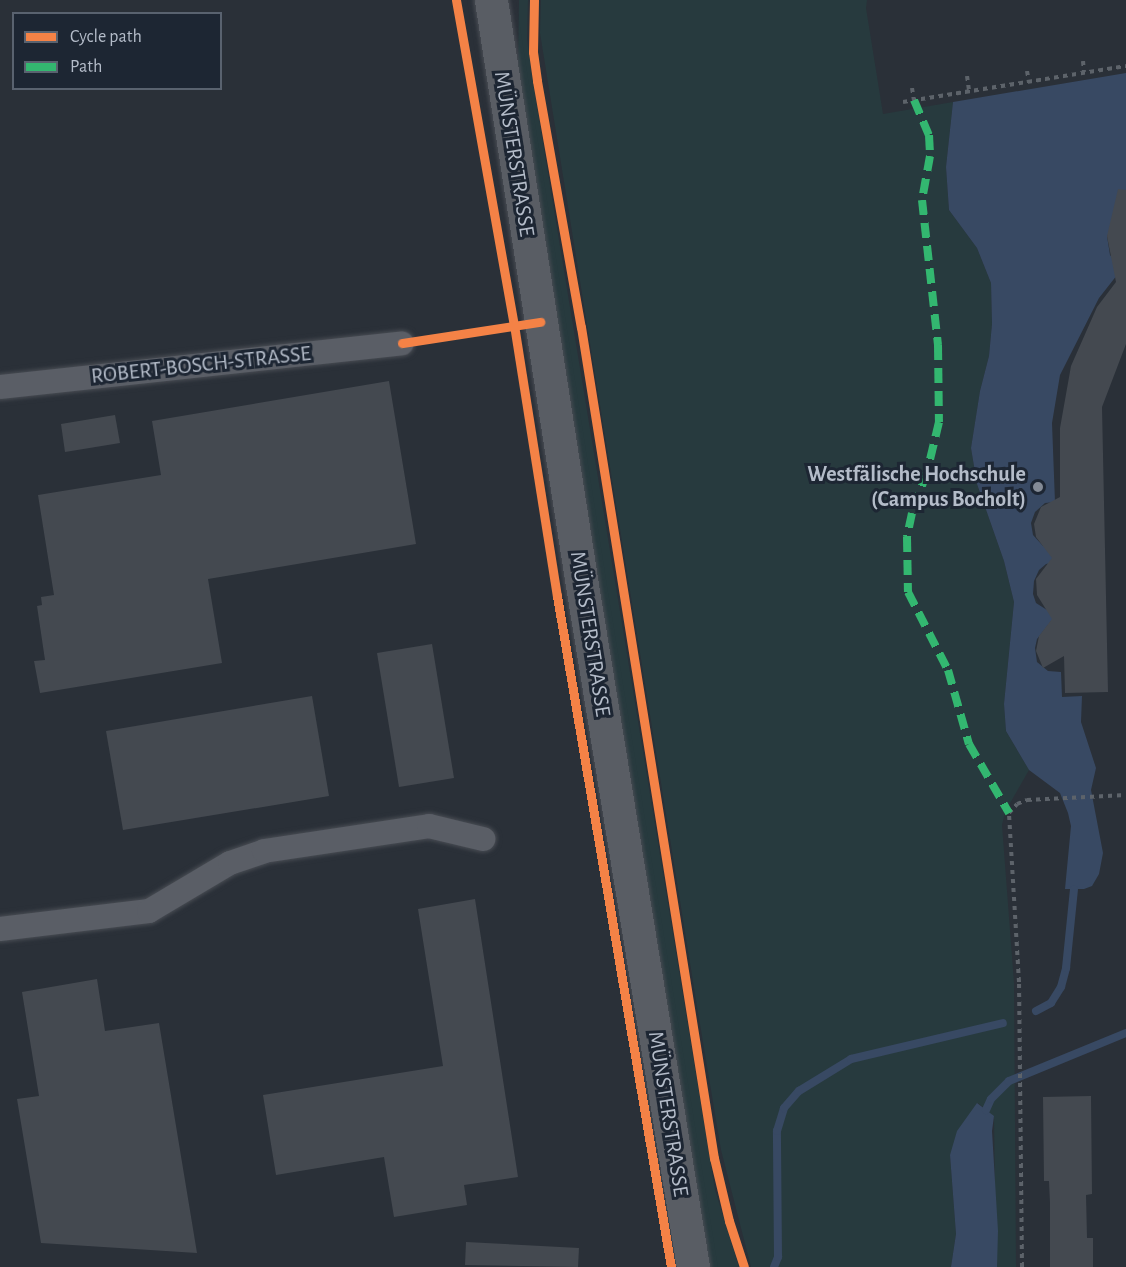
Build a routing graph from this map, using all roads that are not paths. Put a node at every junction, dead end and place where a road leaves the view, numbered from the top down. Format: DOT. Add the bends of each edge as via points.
graph roads {
  1 [pos="491,0"];
  2 [pos="402,343"];
  3 [pos="0,387"];
  4 [pos="483,839"];
  5 [pos="0,929"];
  6 [pos="693,1267"];
  1 -- 6 [label="main road, MÜNSTERSTRASSE"];
  2 -- 3 [label="street, ROBERT-BOSCH-STRASSE"];
  4 -- 5 [label="street" via="429,826 264,850 230,863 149,911"];
}
